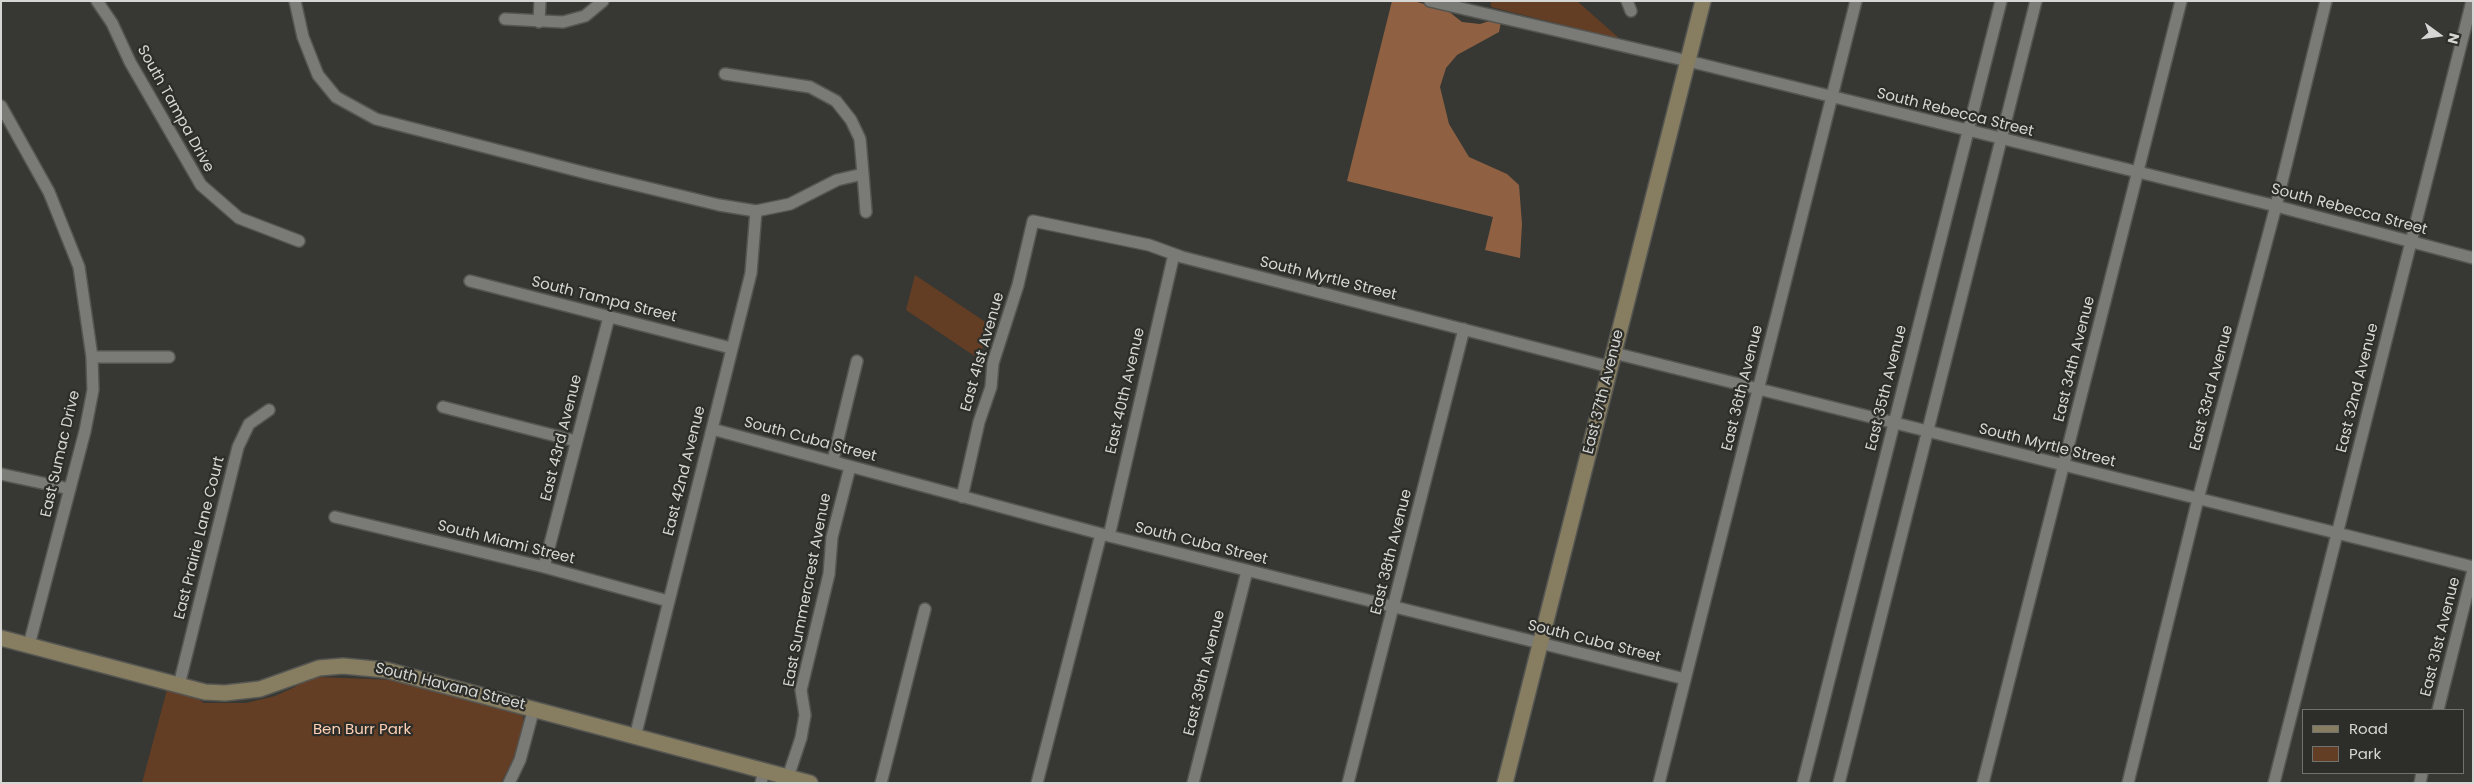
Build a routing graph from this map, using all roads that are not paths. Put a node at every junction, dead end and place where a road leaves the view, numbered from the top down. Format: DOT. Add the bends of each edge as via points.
graph roads {
  1 [pos="97,1"];
  2 [pos="295,1"];
  3 [pos="540,1"];
  4 [pos="603,1"];
  5 [pos="1430,1"];
  6 [pos="1703,1"];
  7 [pos="1856,1"];
  8 [pos="2001,1"];
  9 [pos="2036,1"];
  10 [pos="2181,1"];
  11 [pos="2326,1"];
  12 [pos="2472,1"];
  13 [pos="505,19"];
  14 [pos="539,22"];
  15 [pos="1688,61"];
  16 [pos="725,74"];
  17 [pos="1832,97"];
  18 [pos="1,106"];
  19 [pos="1968,132"];
  20 [pos="2001,140"];
  21 [pos="2137,173"];
  22 [pos="863,174"];
  23 [pos="2276,206"];
  24 [pos="756,211"];
  25 [pos="866,212"];
  26 [pos="1038,220"];
  27 [pos="298,241"];
  28 [pos="2411,242"];
  29 [pos="1174,254"];
  30 [pos="2473,258"];
  31 [pos="470,282"];
  32 [pos="609,317"];
  33 [pos="1464,329"];
  34 [pos="731,348"];
  35 [pos="1614,352"];
  36 [pos="92,357"];
  37 [pos="170,357"];
  38 [pos="858,361"];
  39 [pos="1610,367"];
  40 [pos="1758,389"];
  41 [pos="443,407"];
  42 [pos="270,410"];
  43 [pos="1893,423"];
  44 [pos="712,429"];
  45 [pos="1927,432"];
  46 [pos="576,441"];
  47 [pos="833,460"];
  48 [pos="2063,465"];
  49 [pos="850,467"];
  50 [pos="1,474"];
  51 [pos="70,489"];
  52 [pos="962,497"];
  53 [pos="2198,499"];
  54 [pos="335,517"];
  55 [pos="2337,534"];
  56 [pos="1105,535"];
  57 [pos="544,567"];
  58 [pos="2473,569"];
  59 [pos="1246,571"];
  60 [pos="668,601"];
  61 [pos="1393,606"];
  62 [pos="924,609"];
  63 [pos="1,638"];
  64 [pos="29,644"];
  65 [pos="1540,644"];
  66 [pos="1685,679"];
  67 [pos="179,685"];
  68 [pos="534,708"];
  69 [pos="2438,709"];
  70 [pos="635,737"];
  71 [pos="763,777"];
  72 [pos="788,777"];
  73 [pos="509,783"];
  74 [pos="810,783"];
  75 [pos="880,783"];
  76 [pos="1037,783"];
  77 [pos="1193,783"];
  78 [pos="1348,783"];
  79 [pos="1505,783"];
  80 [pos="1659,783"];
  81 [pos="1803,783"];
  82 [pos="1839,783"];
  83 [pos="1983,783"];
  84 [pos="2128,783"];
  85 [pos="2274,783"];
  1 -- 27 [label="street, South Tampa Drive" via="200,185 239,218"];
  2 -- 24 [label="street" via="303,37 318,75 336,97 376,119 719,205"];
  3 -- 14 [label="street"];
  4 -- 14 [label="street" via="585,16 563,22"];
  5 -- 15 [label="street, South Rebecca Street"];
  6 -- 15 [label="street, East 37th Avenue"];
  7 -- 17 [label="street, East 36th Avenue"];
  8 -- 19 [label="street, East 35th Avenue"];
  9 -- 20 [label="street"];
  10 -- 21 [label="street, East 34th Avenue"];
  11 -- 23 [label="street, East 33rd Avenue"];
  12 -- 28 [label="street, East 32nd Avenue"];
  13 -- 14 [label="street"];
  15 -- 17 [label="street, South Rebecca Street"];
  15 -- 35 [label="street, East 37th Avenue"];
  16 -- 22 [label="street" via="810,87 836,100 860,139"];
  17 -- 19 [label="street, South Rebecca Street"];
  17 -- 40 [label="street, East 36th Avenue"];
  18 -- 36 [label="street, East Sumac Drive" via="49,192 79,267"];
  19 -- 20 [label="street, South Rebecca Street"];
  19 -- 43 [label="street, East 35th Avenue"];
  20 -- 21 [label="street, South Rebecca Street"];
  20 -- 45 [label="street"];
  21 -- 23 [label="street, South Rebecca Street"];
  21 -- 48 [label="street, East 34th Avenue"];
  22 -- 24 [label="street" via="837,180 790,204"];
  22 -- 25 [label="street"];
  23 -- 28 [label="street, South Rebecca Street"];
  23 -- 53 [label="street, East 33rd Avenue"];
  24 -- 34 [label="street, East 42nd Avenue" via="751,273"];
  26 -- 29 [label="street, South Myrtle Street" via="1150,245"];
  26 -- 52 [label="street, East 41st Avenue" via="1033,221 1030,229 1018,285 993,363 991,387 979,422"];
  28 -- 30 [label="street, South Rebecca Street"];
  28 -- 55 [label="street, East 32nd Avenue"];
  29 -- 33 [label="street, South Myrtle Street"];
  29 -- 56 [label="street, East 40th Avenue"];
  31 -- 32 [label="street, South Tampa Street"];
  32 -- 34 [label="street, South Tampa Street"];
  32 -- 46 [label="street, East 43rd Avenue"];
  33 -- 39 [label="street, South Myrtle Street"];
  33 -- 61 [label="street, East 38th Avenue"];
  34 -- 44 [label="street, East 42nd Avenue"];
  35 -- 39 [label="street, East 37th Avenue"];
  35 -- 40 [label="street, South Myrtle Street"];
  36 -- 37 [label="street"];
  36 -- 51 [label="street, East Sumac Drive" via="93,390"];
  38 -- 47 [label="street"];
  39 -- 65 [label="street, East 37th Avenue"];
  40 -- 43 [label="street, South Myrtle Street"];
  40 -- 66 [label="street, East 36th Avenue"];
  41 -- 46 [label="street"];
  42 -- 67 [label="street, East Prairie Lane Court" via="249,424 238,448"];
  43 -- 45 [label="street, South Myrtle Street"];
  43 -- 81 [label="street, East 35th Avenue"];
  44 -- 47 [label="street, South Cuba Street"];
  44 -- 60 [label="street, East 42nd Avenue"];
  45 -- 48 [label="street, South Myrtle Street"];
  45 -- 82 [label="street"];
  46 -- 57 [label="street, East 43rd Avenue"];
  47 -- 49 [label="street, South Cuba Street"];
  48 -- 53 [label="street, South Myrtle Street"];
  48 -- 83 [label="street, East 34th Avenue"];
  49 -- 52 [label="street, South Cuba Street"];
  49 -- 72 [label="street, East Summercrest Avenue" via="832,537 829,574 801,690 805,715 801,738"];
  50 -- 51 [label="street"];
  51 -- 64 [label="street, East Sumac Drive"];
  52 -- 56 [label="street, South Cuba Street"];
  53 -- 55 [label="street, South Myrtle Street"];
  53 -- 84 [label="street, East 33rd Avenue"];
  54 -- 57 [label="street, South Miami Street"];
  55 -- 58 [label="street, South Myrtle Street"];
  55 -- 85 [label="street, East 32nd Avenue"];
  56 -- 59 [label="street, South Cuba Street"];
  56 -- 76 [label="street, East 40th Avenue"];
  57 -- 60 [label="street, South Miami Street"];
  58 -- 69 [label="street, East 31st Avenue"];
  59 -- 61 [label="street, South Cuba Street"];
  59 -- 77 [label="street, East 39th Avenue"];
  60 -- 70 [label="street, East 42nd Avenue"];
  61 -- 65 [label="street, South Cuba Street"];
  61 -- 78 [label="street, East 38th Avenue"];
  62 -- 75 [label="street"];
  63 -- 64 [label="street, South Havana Street"];
  64 -- 67 [label="street, South Havana Street"];
  65 -- 66 [label="street, South Cuba Street"];
  65 -- 79 [label="street, East 37th Avenue"];
  66 -- 80 [label="street, East 36th Avenue"];
  67 -- 68 [label="street, South Havana Street" via="205,692 248,692 319,668 359,666"];
  68 -- 70 [label="street, South Havana Street"];
  68 -- 73 [label="street" via="520,760"];
  70 -- 71 [label="street, South Havana Street"];
  71 -- 72 [label="street, South Havana Street"];
  72 -- 74 [label="street, South Havana Street"];
}
